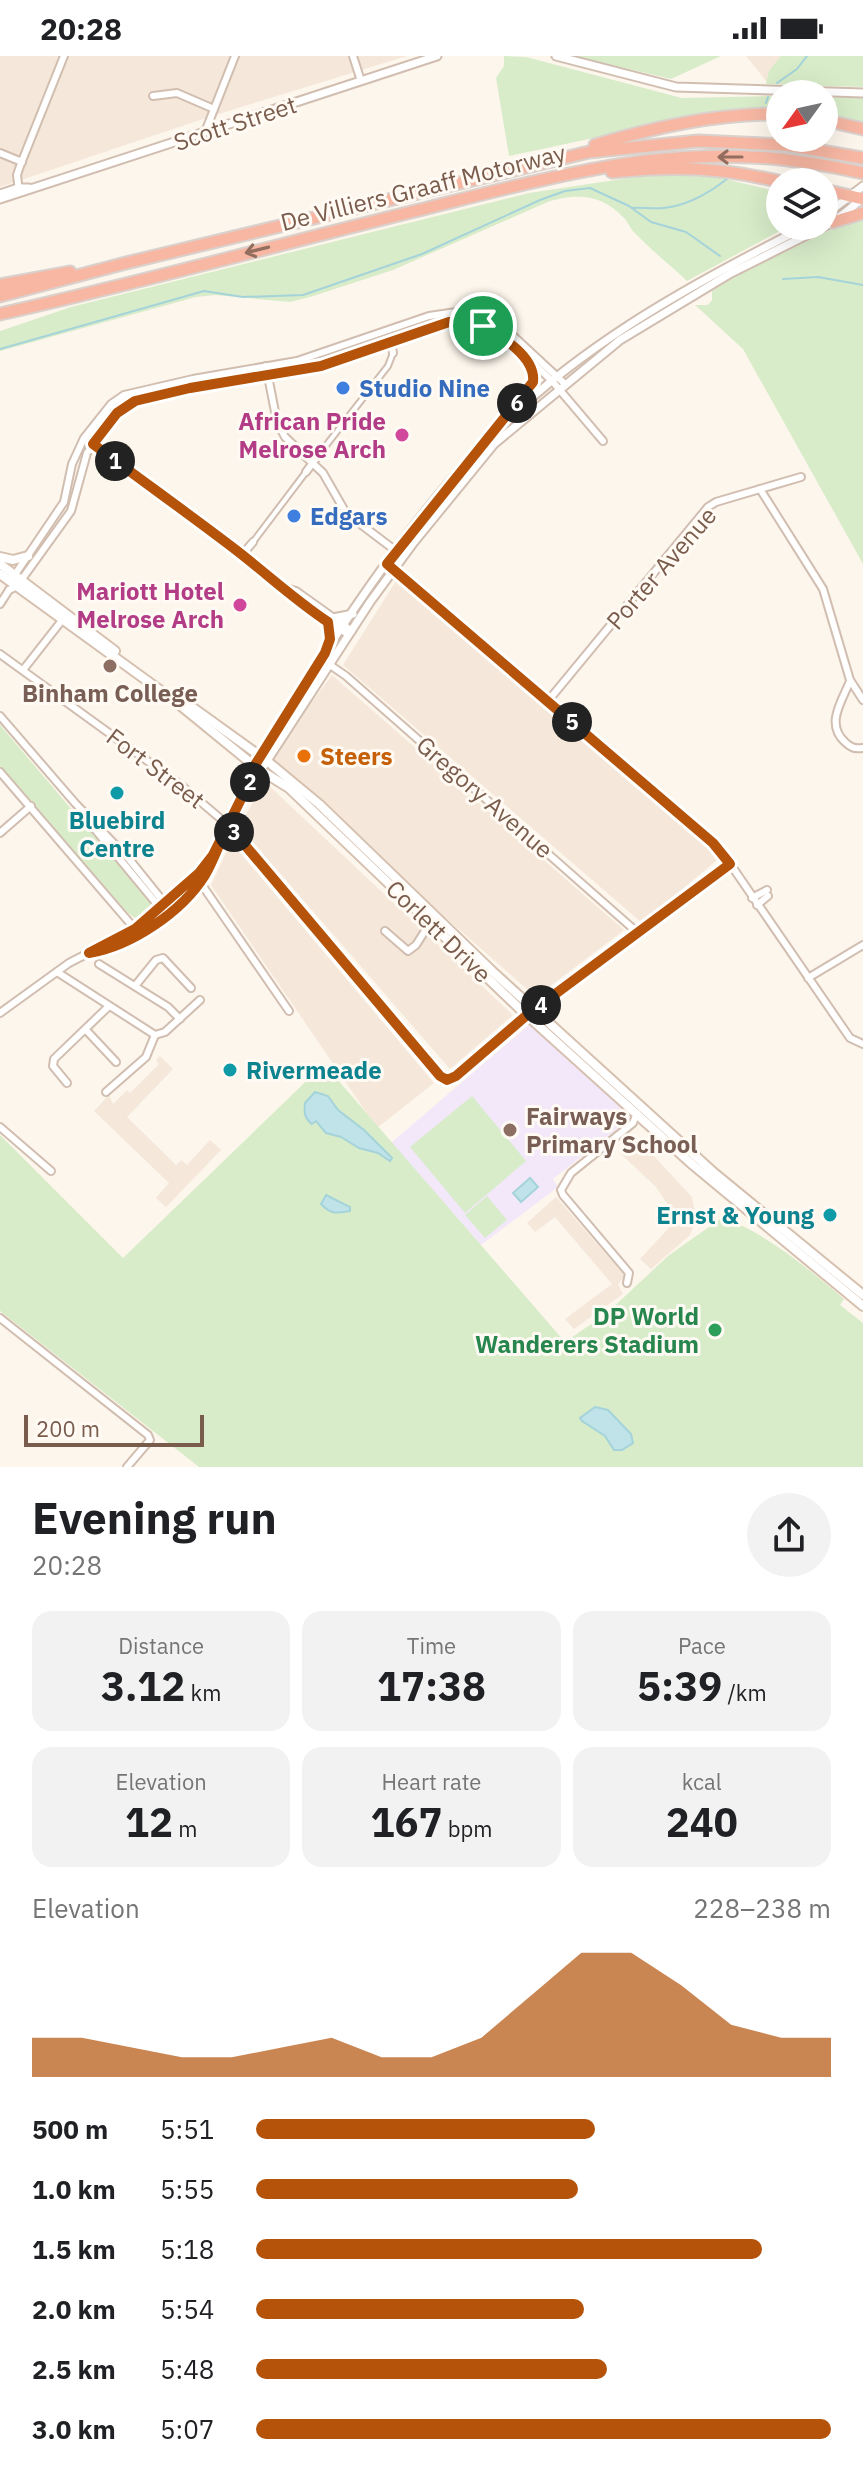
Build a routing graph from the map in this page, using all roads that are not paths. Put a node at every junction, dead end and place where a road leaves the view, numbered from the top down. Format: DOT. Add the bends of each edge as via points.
graph roads {
  1 [pos="64,56"];
  2 [pos="235,56"];
  3 [pos="353,56"];
  4 [pos="437,56"];
  5 [pos="556,56"];
  6 [pos="361,81"];
  7 [pos="863,93"];
  8 [pos="153,96"];
  9 [pos="214,109"];
  10 [pos="766,114"];
  11 [pos="838,123"];
  12 [pos="863,129"];
  13 [pos="205,132"];
  14 [pos="0,153"];
  15 [pos="863,158"];
  16 [pos="553,160"];
  17 [pos="22,162"];
  18 [pos="582,170"];
  19 [pos="863,173"];
  20 [pos="766,179"];
  21 [pos="18,190"];
  22 [pos="838,192"];
  23 [pos="861,194"];
  24 [pos="0,197"];
  25 [pos="838,211"];
  26 [pos="863,213"];
  27 [pos="838,217"];
  28 [pos="780,240"];
  29 [pos="790,240"];
  30 [pos="126,263"];
  31 [pos="0,285"];
  32 [pos="0,296"];
  33 [pos="26,308"];
  34 [pos="0,314"];
  35 [pos="0,322"];
  36 [pos="389,332"];
  37 [pos="393,342"];
  38 [pos="511,343"];
  39 [pos="393,353"];
  40 [pos="266,366"];
  41 [pos="268,376"];
  42 [pos="555,380"];
  43 [pos="562,387"];
  44 [pos="490,437"];
  45 [pos="84,438"];
  46 [pos="603,441"];
  47 [pos="93,444"];
  48 [pos="317,457"];
  49 [pos="312,464"];
  50 [pos="306,472"];
  51 [pos="801,477"];
  52 [pos="760,489"];
  53 [pos="253,542"];
  54 [pos="396,551"];
  55 [pos="242,555"];
  56 [pos="28,556"];
  57 [pos="0,557"];
  58 [pos="0,564"];
  59 [pos="390,567"];
  60 [pos="0,574"];
  61 [pos="14,583"];
  62 [pos="0,604"];
  63 [pos="353,614"];
  64 [pos="63,619"];
  65 [pos="330,620"];
  66 [pos="347,631"];
  67 [pos="325,653"];
  68 [pos="0,654"];
  69 [pos="330,665"];
  70 [pos="23,670"];
  71 [pos="850,680"];
  72 [pos="310,694"];
  73 [pos="863,700"];
  74 [pos="293,701"];
  75 [pos="548,701"];
  76 [pos="0,716"];
  77 [pos="863,748"];
  78 [pos="264,759"];
  79 [pos="258,768"];
  80 [pos="0,772"];
  81 [pos="31,806"];
  82 [pos="228,825"];
  83 [pos="0,833"];
  84 [pos="213,855"];
  85 [pos="730,864"];
  86 [pos="200,882"];
  87 [pos="768,893"];
  88 [pos="754,901"];
  89 [pos="162,905"];
  90 [pos="169,913"];
  91 [pos="430,923"];
  92 [pos="135,929"];
  93 [pos="385,931"];
  94 [pos="638,933"];
  95 [pos="863,945"];
  96 [pos="89,953"];
  97 [pos="99,964"];
  98 [pos="57,972"];
  99 [pos="808,978"];
  100 [pos="135,986"];
  101 [pos="191,988"];
  102 [pos="200,1000"];
  103 [pos="108,1007"];
  104 [pos="289,1011"];
  105 [pos="531,1012"];
  106 [pos="0,1013"];
  107 [pos="180,1019"];
  108 [pos="86,1030"];
  109 [pos="155,1035"];
  110 [pos="863,1044"];
  111 [pos="116,1062"];
  112 [pos="67,1083"];
  113 [pos="106,1092"];
  114 [pos="639,1111"];
  115 [pos="0,1127"];
  116 [pos="51,1171"];
  117 [pos="627,1283"];
  118 [pos="863,1295"];
  119 [pos="863,1306"];
  120 [pos="0,1318"];
  121 [pos="127,1467"];
  1 -- 17 [label="street"];
  2 -- 9 [label="street"];
  3 -- 6 [label="street"];
  4 -- 6 [label="street, Scott Street"];
  5 -- 7 [label="street" via="676,87"];
  6 -- 13 [label="street, Scott Street"];
  8 -- 9 [label="street" via="177,93"];
  9 -- 13 [label="street"];
  10 -- 16 [label="highway" via="705,119"];
  11 -- 12 [label="highway"];
  13 -- 21 [label="street, Scott Street"];
  14 -- 17 [label="street"];
  15 -- 16 [label="highway" via="786,145 698,141 628,146"];
  16 -- 30 [label="highway"];
  17 -- 21 [label="street"];
  19 -- 18 [label="highway, De Villiers Graaff Motorway, one-way" via="750,157 666,158"];
  18 -- 20 [label="highway" via="686,167"];
  18 -- 33 [label="highway, De Villiers Graaff Motorway, one-way"];
  21 -- 24 [label="street, Scott Street"];
  22 -- 23 [label="highway"];
  23 -- 25 [label="street"];
  26 -- 27 [label="highway"];
  28 -- 42 [label="street" via="698,282 596,346"];
  29 -- 43 [label="street" via="607,348"];
  30 -- 31 [label="highway"];
  30 -- 32 [label="highway"];
  33 -- 34 [label="highway, De Villiers Graaff Motorway"];
  33 -- 35 [label="highway"];
  36 -- 37 [label="street"];
  36 -- 40 [label="street"];
  36 -- 42 [label="street" via="429,316 470,310 510,333"];
  37 -- 38 [label="street" via="456,322 483,326"];
  37 -- 39 [label="street"];
  37 -- 41 [label="street" via="321,366"];
  38 -- 42 [label="street"];
  38 -- 44 [label="street" via="534,378"];
  39 -- 48 [label="street"];
  40 -- 41 [label="street"];
  40 -- 45 [label="street" via="124,395"];
  41 -- 47 [label="street" via="135,401 117,413"];
  41 -- 49 [label="street" via="280,429"];
  42 -- 43 [label="street"];
  42 -- 44 [label="street"];
  43 -- 46 [label="street"];
  43 -- 59 [label="street" via="480,459"];
  44 -- 54 [label="street"];
  45 -- 47 [label="street"];
  45 -- 56 [label="street" via="72,464 66,498"];
  47 -- 55 [label="street"];
  47 -- 61 [label="street" via="83,461 74,505"];
  48 -- 49 [label="street"];
  49 -- 50 [label="street"];
  49 -- 54 [label="street" via="346,513"];
  50 -- 53 [label="street"];
  51 -- 52 [label="street, Porter Avenue"];
  52 -- 71 [label="street" via="823,589"];
  52 -- 75 [label="street, Porter Avenue" via="708,507"];
  53 -- 55 [label="street"];
  54 -- 59 [label="street"];
  55 -- 65 [label="street" via="293,599"];
  56 -- 57 [label="main road"];
  56 -- 61 [label="street"];
  58 -- 61 [label="main road, Corlett Drive"];
  59 -- 63 [label="street"];
  59 -- 66 [label="street"];
  59 -- 75 [label="street"];
  60 -- 61 [label="main road, Corlett Drive"];
  61 -- 62 [label="street"];
  61 -- 64 [label="main road, Corlett Drive"];
  61 -- 78 [label="main road, Corlett Drive"];
  63 -- 65 [label="street"];
  63 -- 66 [label="street"];
  64 -- 70 [label="street"];
  64 -- 79 [label="main road, Corlett Drive"];
  65 -- 66 [label="street"];
  65 -- 67 [label="street"];
  66 -- 67 [label="street"];
  66 -- 69 [label="street"];
  67 -- 74 [label="street"];
  68 -- 70 [label="street, Fort Street"];
  69 -- 72 [label="street"];
  69 -- 94 [label="street, Gregory Avenue"];
  70 -- 82 [label="street, Fort Street"];
  71 -- 73 [label="street"];
  71 -- 77 [label="street" via="834,723 846,743"];
  72 -- 74 [label="street"];
  72 -- 78 [label="street"];
  74 -- 78 [label="street"];
  75 -- 85 [label="street" via="713,843"];
  76 -- 89 [label="street"];
  78 -- 79 [label="street"];
  78 -- 105 [label="main road, Corlett Drive" via="319,804"];
  79 -- 82 [label="street"];
  79 -- 91 [label="main road, Corlett Drive" via="315,811"];
  80 -- 81 [label="street"];
  81 -- 83 [label="street"];
  81 -- 92 [label="street"];
  82 -- 84 [label="street"];
  82 -- 105 [label="street, Fort Street" via="440,1076 451,1080"];
  84 -- 86 [label="street"];
  84 -- 89 [label="street"];
  85 -- 88 [label="street"];
  85 -- 94 [label="street"];
  86 -- 90 [label="street"];
  86 -- 104 [label="street"];
  87 -- 88 [label="street"];
  88 -- 99 [label="street"];
  89 -- 90 [label="street"];
  89 -- 92 [label="street"];
  90 -- 96 [label="street" via="131,941"];
  91 -- 93 [label="street" via="408,951"];
  91 -- 105 [label="main road, Corlett Drive"];
  92 -- 96 [label="street"];
  94 -- 105 [label="street"];
  95 -- 99 [label="street"];
  96 -- 98 [label="street"];
  97 -- 100 [label="street"];
  98 -- 103 [label="street"];
  98 -- 106 [label="street"];
  99 -- 110 [label="street" via="850,1038"];
  100 -- 101 [label="street" via="163,958"];
  100 -- 107 [label="street"];
  102 -- 107 [label="street"];
  103 -- 108 [label="street"];
  103 -- 109 [label="street"];
  105 -- 114 [label="main road, Corlett Drive"];
  107 -- 109 [label="street"];
  108 -- 111 [label="street"];
  108 -- 112 [label="street" via="53,1061"];
  109 -- 113 [label="street" via="146,1057"];
  114 -- 117 [label="street" via="633,1123 562,1186 563,1195 629,1273"];
  114 -- 118 [label="main road, Corlett Drive"];
  114 -- 119 [label="main road, Corlett Drive" via="715,1185"];
  115 -- 116 [label="street"];
  120 -- 121 [label="street" via="141,1429 150,1440"];
}
